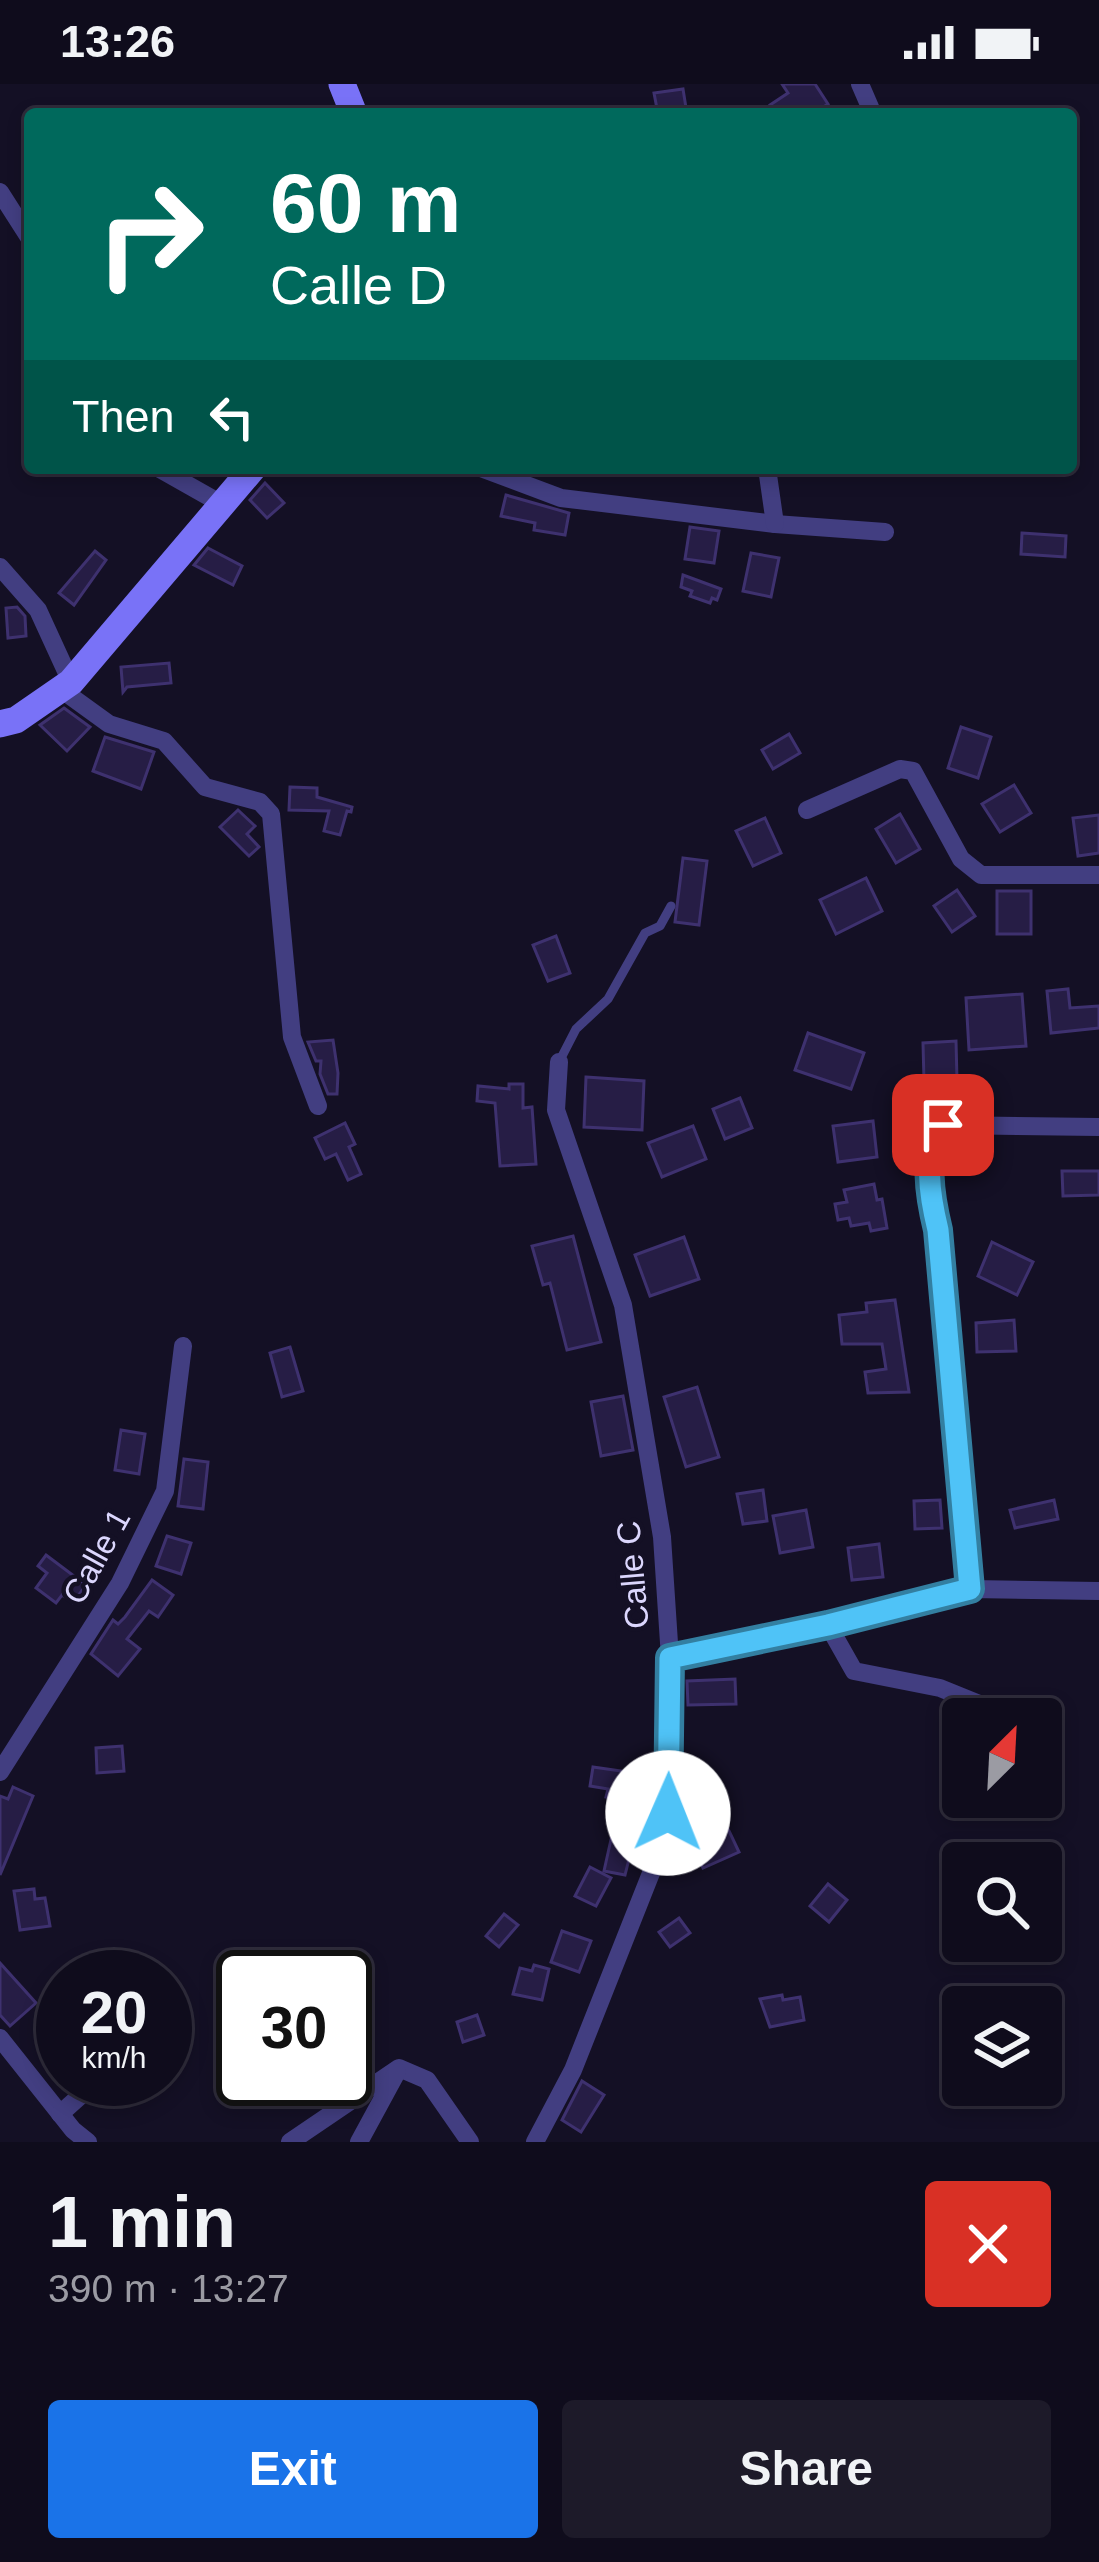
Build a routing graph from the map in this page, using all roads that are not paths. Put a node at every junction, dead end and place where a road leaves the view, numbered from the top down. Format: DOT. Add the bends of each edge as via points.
graph roads {
  1 [pos="0,192"];
  2 [pos="24,229"];
  3 [pos="169,474"];
  4 [pos="247,474"];
  5 [pos="497,474"];
  6 [pos="768,474"];
  7 [pos="220,503"];
  8 [pos="775,524"];
  9 [pos="885,532"];
  10 [pos="0,566"];
  11 [pos="66,686"];
  12 [pos="0,724"];
  13 [pos="807,810"];
  14 [pos="1099,874"];
  15 [pos="671,905"];
  16 [pos="560,1062"];
  17 [pos="318,1106"];
  18 [pos="1099,1127"];
  19 [pos="183,1346"];
  20 [pos="970,1589"];
  21 [pos="1099,1591"];
  22 [pos="828,1625"];
  23 [pos="670,1658"];
  24 [pos="965,1698"];
  25 [pos="0,1772"];
  26 [pos="0,2038"];
  27 [pos="399,2068"];
  28 [pos="69,2106"];
  29 [pos="60,2114"];
  30 [pos="88,2142"];
  31 [pos="290,2142"];
  32 [pos="359,2142"];
  33 [pos="470,2142"];
  34 [pos="536,2142"];
  1 -- 2 [label="street"];
  3 -- 7 [label="street"];
  4 -- 7 [label="street"];
  5 -- 8 [label="street" via="561,498"];
  6 -- 8 [label="street"];
  7 -- 11 [label="street"];
  8 -- 9 [label="street"];
  10 -- 11 [label="street" via="38,610"];
  11 -- 12 [label="street"];
  11 -- 17 [label="street" via="109,724 164,741 206,787 260,802 272,814 292,1037"];
  13 -- 14 [label="street" via="900,769 914,771 961,859 982,874"];
  15 -- 16 [label="lane"];
  16 -- 23 [label="street, Calle C" via="556,1110 623,1305 662,1537"];
  18 -- 20 [label="street" via="943,1125 932,1140 930,1197"];
  19 -- 25 [label="street, Calle 1" via="165,1491 120,1583"];
  20 -- 21 [label="street"];
  20 -- 22 [label="street"];
  22 -- 23 [label="street"];
  22 -- 24 [label="street" via="854,1671"];
  23 -- 34 [label="street, Calle C" via="668,1813 657,1858"];
  26 -- 29 [label="street"];
  27 -- 31 [label="street"];
  27 -- 32 [label="street"];
  27 -- 33 [label="street" via="427,2080"];
  28 -- 29 [label="street"];
  29 -- 30 [label="street"];
}
